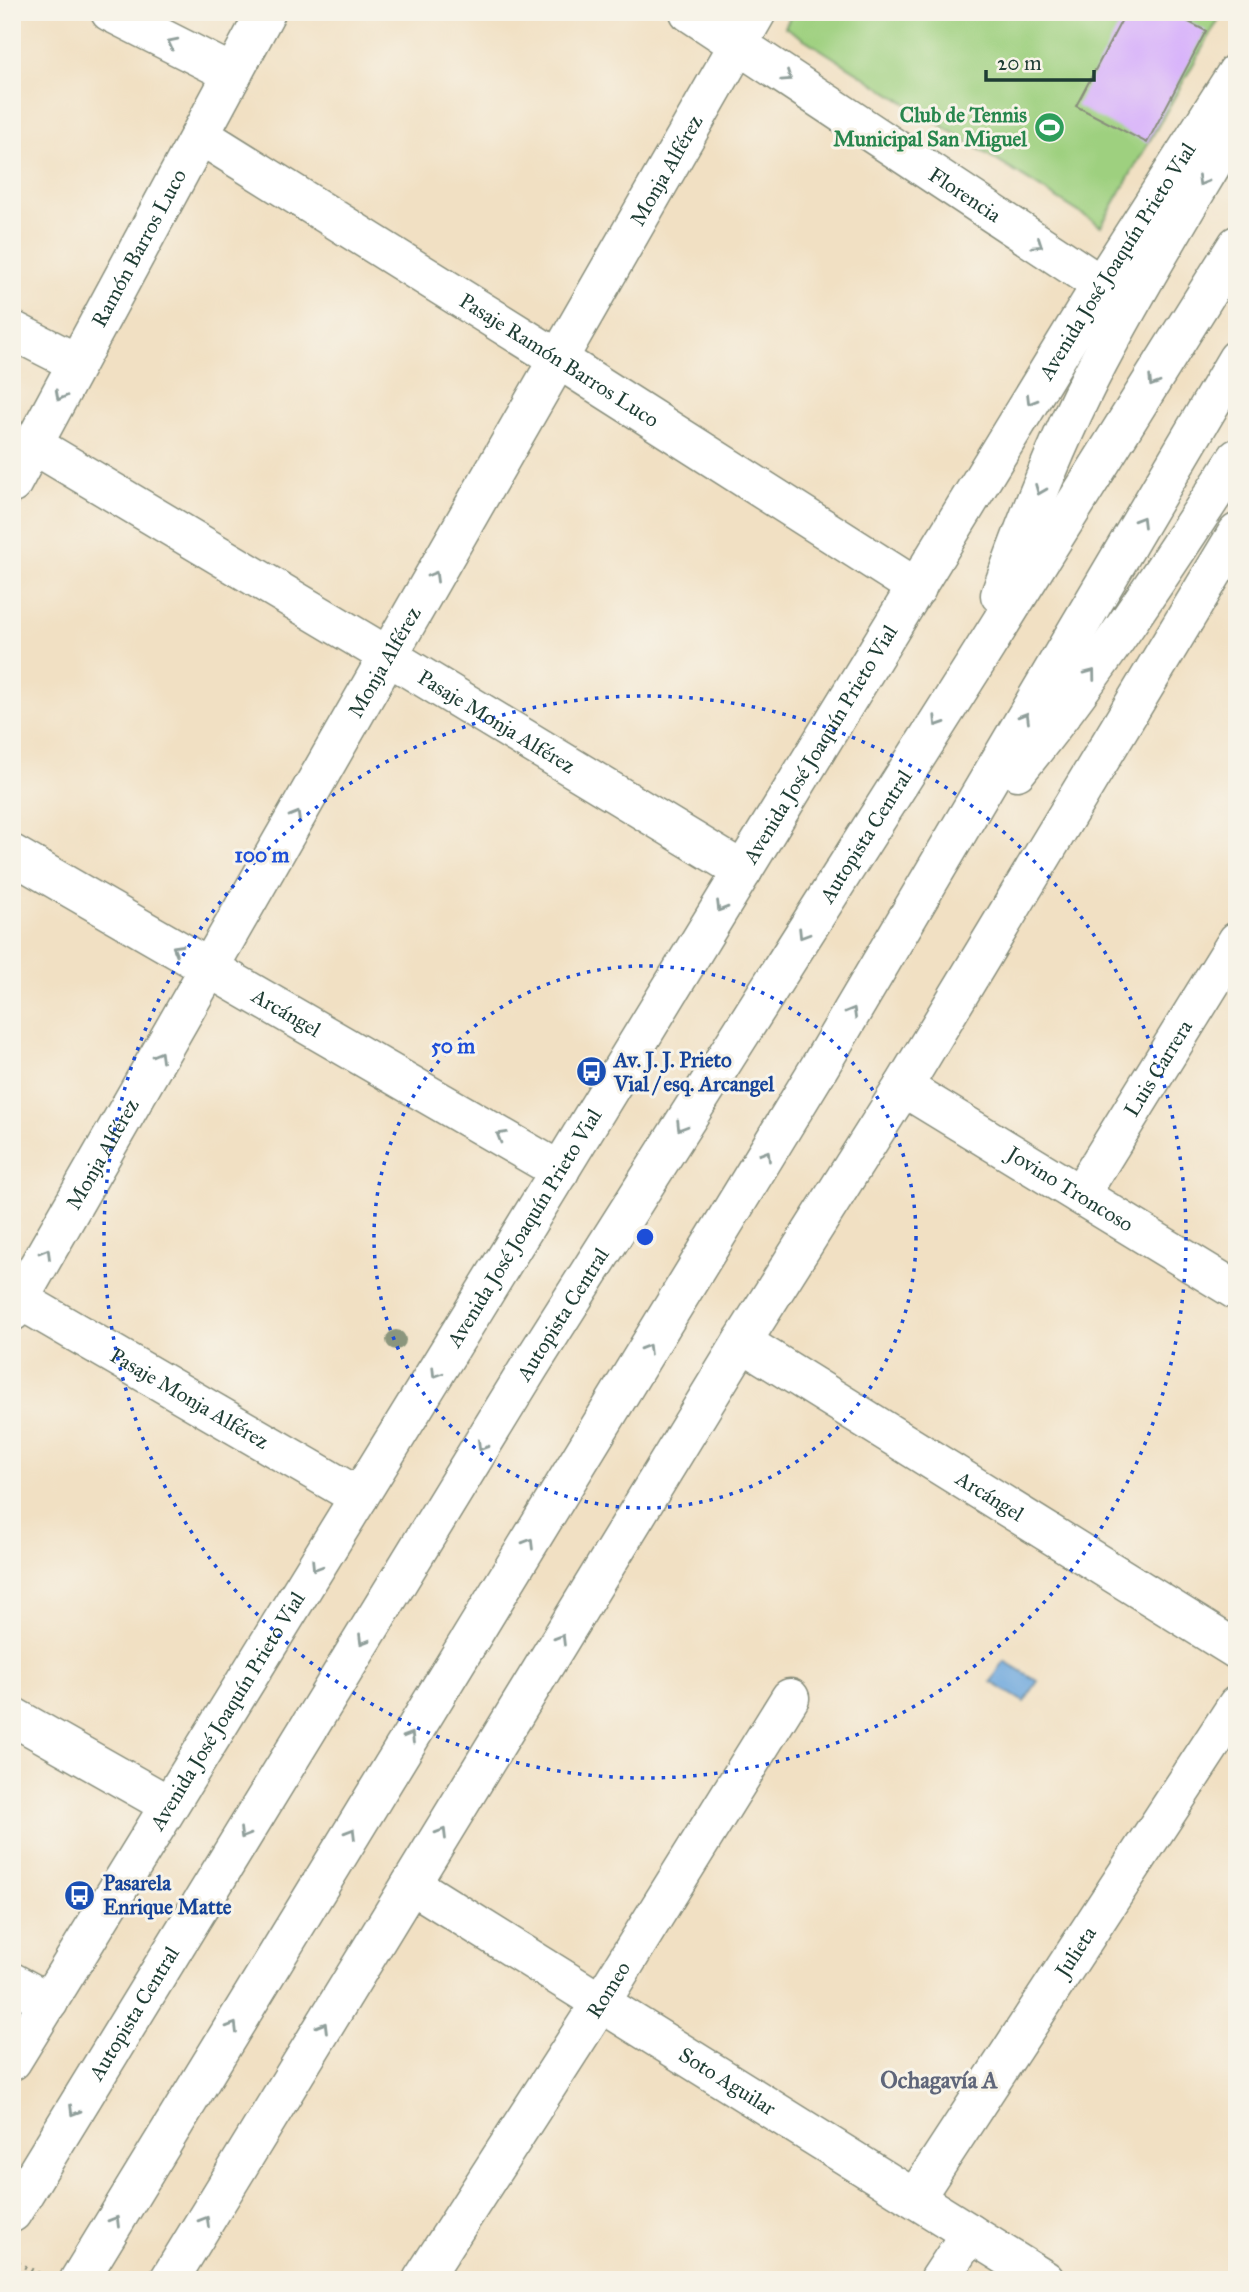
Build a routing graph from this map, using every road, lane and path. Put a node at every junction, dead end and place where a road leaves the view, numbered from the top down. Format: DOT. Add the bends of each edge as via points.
graph roads {
  1 [pos="110,12"];
  2 [pos="266,12"];
  3 [pos="689,12"];
  4 [pos="757,12"];
  5 [pos="738,45"];
  6 [pos="1237,72"];
  7 [pos="233,74"];
  8 [pos="1237,122"];
  9 [pos="200,135"];
  10 [pos="1237,245"];
  11 [pos="1101,285"];
  12 [pos="12,330"];
  13 [pos="558,359"];
  14 [pos="1237,359"];
  15 [pos="77,363"];
  16 [pos="34,444"];
  17 [pos="1237,458"];
  18 [pos="12,484"];
  19 [pos="1237,533"];
  20 [pos="917,587"];
  21 [pos="388,656"];
  22 [pos="975,664"];
  23 [pos="12,854"];
  24 [pos="941,860"];
  25 [pos="743,871"];
  26 [pos="1237,941"];
  27 [pos="209,968"];
  28 [pos="903,1087"];
  29 [pos="560,1171"];
  30 [pos="1080,1195"];
  31 [pos="1237,1292"];
  32 [pos="16,1306"];
  33 [pos="742,1342"];
  34 [pos="359,1497"];
  35 [pos="1237,1650"];
  36 [pos="790,1698"];
  37 [pos="1237,1705"];
  38 [pos="12,1716"];
  39 [pos="169,1805"];
  40 [pos="411,1884"];
  41 [pos="12,1982"];
  42 [pos="48,2002"];
  43 [pos="601,2002"];
  44 [pos="12,2061"];
  45 [pos="915,2198"];
  46 [pos="12,2213"];
  47 [pos="970,2232"];
  48 [pos="12,2260"];
  49 [pos="50,2280"];
  50 [pos="79,2280"];
  51 [pos="169,2280"];
  52 [pos="422,2280"];
  53 [pos="939,2280"];
  54 [pos="1045,2280"];
  7 -- 1 [label="main road, one-way"];
  2 -- 7 [label="main road, Ramón Barros Luco"];
  3 -- 5 [label="main road, Florencia"];
  4 -- 5 [label="main road, Monja Alférez"];
  5 -- 11 [label="main road, Florencia, one-way"];
  5 -- 13 [label="main road, Monja Alférez"];
  6 -- 11 [label="main road, Avenida José Joaquín Prieto Vial"];
  7 -- 9 [label="main road, Ramón Barros Luco"];
  8 -- 22 [label="main road, one-way" via="1132,302 1062,437"];
  9 -- 13 [label="main road, Pasaje Ramón Barros Luco"];
  9 -- 15 [label="main road, Ramón Barros Luco"];
  10 -- 22 [label="main road, Autopista Central, one-way"];
  11 -- 20 [label="main road, Avenida José Joaquín Prieto Vial, one-way"];
  12 -- 15 [label="main road"];
  13 -- 20 [label="main road, Pasaje Ramón Barros Luco"];
  21 -- 13 [label="main road, Monja Alférez, one-way"];
  24 -- 14 [label="main road, one-way"];
  15 -- 16 [label="main road, Ramón Barros Luco, one-way"];
  16 -- 18 [label="main road, Ramón Barros Luco"];
  16 -- 21 [label="main road, Pasaje Monja Alférez"];
  24 -- 17 [label="main road, one-way" via="1101,660"];
  19 -- 28 [label="main road"];
  20 -- 25 [label="main road, Avenida José Joaquín Prieto Vial"];
  21 -- 25 [label="main road, Pasaje Monja Alférez"];
  27 -- 21 [label="main road, Monja Alférez, one-way"];
  22 -- 46 [label="main road, Autopista Central, one-way" via="530,1366"];
  27 -- 23 [label="main road, Arcángel, one-way"];
  50 -- 24 [label="main road, one-way" via="811,1082"];
  25 -- 29 [label="main road, Avenida José Joaquín Prieto Vial, one-way"];
  26 -- 30 [label="main road, Luis Carrera"];
  29 -- 27 [label="main road, Arcángel, one-way"];
  32 -- 27 [label="main road, Monja Alférez, one-way"];
  28 -- 30 [label="main road, Jovino Troncoso"];
  28 -- 33 [label="main road"];
  29 -- 34 [label="main road, Avenida José Joaquín Prieto Vial, one-way"];
  30 -- 31 [label="main road, Jovino Troncoso"];
  32 -- 34 [label="main road, Pasaje Monja Alférez"];
  33 -- 35 [label="main road, Arcángel"];
  40 -- 33 [label="main road, one-way"];
  34 -- 39 [label="main road, Avenida José Joaquín Prieto Vial, one-way"];
  36 -- 43 [label="main road, Romeo"];
  37 -- 45 [label="main road, Julieta"];
  38 -- 39 [label="main road"];
  39 -- 42 [label="main road, Avenida José Joaquín Prieto Vial"];
  40 -- 43 [label="main road, Soto Aguilar"];
  51 -- 40 [label="main road, one-way"];
  41 -- 42 [label="main road"];
  42 -- 44 [label="main road, Avenida José Joaquín Prieto Vial"];
  43 -- 45 [label="main road, Soto Aguilar"];
  43 -- 52 [label="main road, Romeo"];
  45 -- 47 [label="main road, Soto Aguilar"];
  47 -- 53 [label="main road"];
  47 -- 54 [label="main road, Soto Aguilar"];
  48 -- 49 [label="path"];
}
